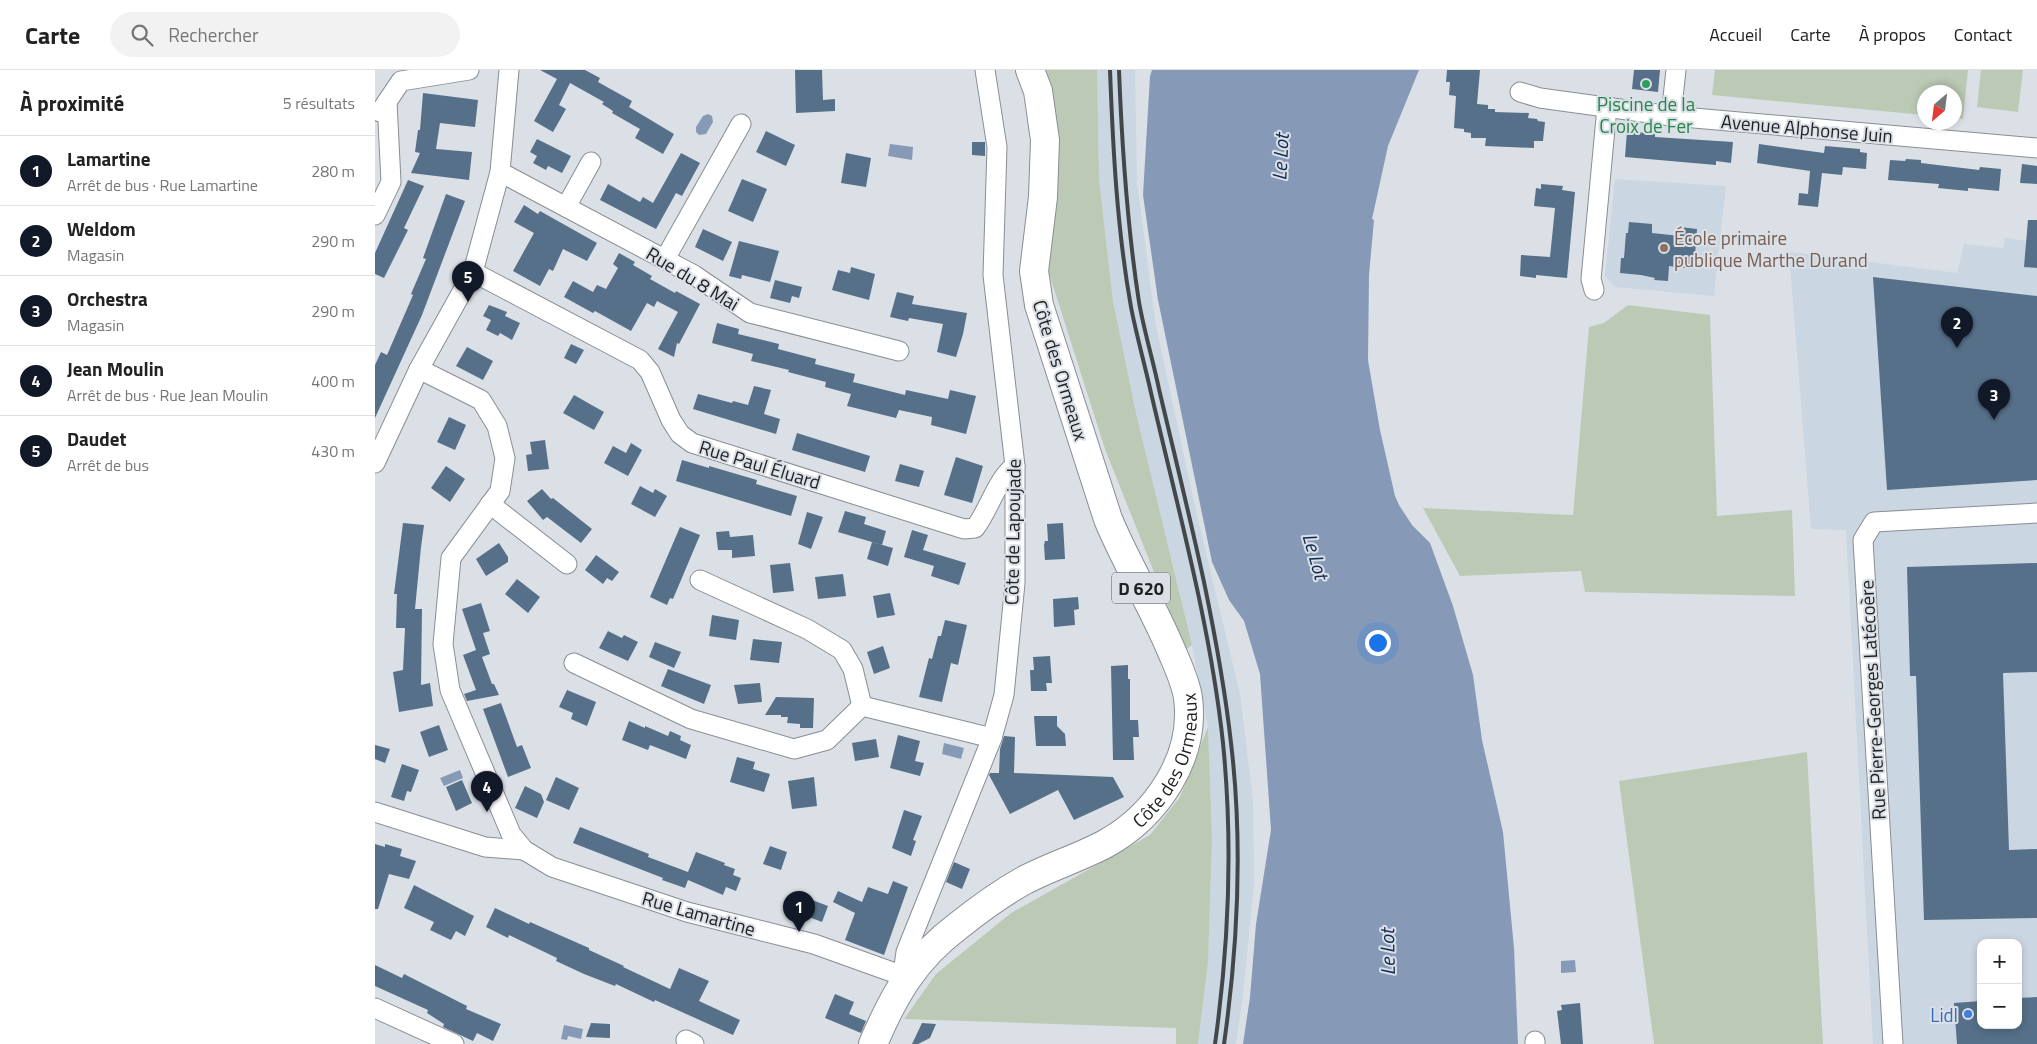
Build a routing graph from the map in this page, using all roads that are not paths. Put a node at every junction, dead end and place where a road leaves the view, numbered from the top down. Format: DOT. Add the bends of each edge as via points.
graph roads {
  1 [pos="469,70"];
  2 [pos="509,70"];
  3 [pos="985,70"];
  4 [pos="1030,70"];
  5 [pos="1676,70"];
  6 [pos="1520,92"];
  7 [pos="387,102"];
  8 [pos="1607,107"];
  9 [pos="1671,116"];
  10 [pos="375,119"];
  11 [pos="741,124"];
  12 [pos="2037,148"];
  13 [pos="591,162"];
  14 [pos="500,172"];
  15 [pos="566,207"];
  16 [pos="375,215"];
  17 [pos="665,259"];
  18 [pos="473,272"];
  19 [pos="1594,290"];
  20 [pos="899,351"];
  21 [pos="419,369"];
  22 [pos="375,462"];
  23 [pos="1015,466"];
  24 [pos="490,504"];
  25 [pos="2037,513"];
  26 [pos="567,564"];
  27 [pos="700,580"];
  28 [pos="574,663"];
  29 [pos="862,706"];
  30 [pos="992,738"];
  31 [pos="375,812"];
  32 [pos="524,850"];
  33 [pos="907,977"];
  34 [pos="375,1008"];
  35 [pos="454,1044"];
  36 [pos="873,1044"];
  37 [pos="1893,1044"];
  1 -- 7 [label="street" via="401,82"];
  2 -- 14 [label="street"];
  3 -- 23 [label="street, Côte de Lapoujade" via="997,147 993,275"];
  4 -- 33 [label="main road, Côte des Ormeaux / D 620" via="1038,91 1045,140 1044,189 1034,272 1039,305 1108,519 1179,668 1188,698 1189,726 1180,761 1167,787 1145,814 1107,843 1023,881 991,902 956,927"];
  5 -- 9 [label="street"];
  6 -- 8 [label="street, Avenue Alphonse Juin" via="1540,98"];
  7 -- 10 [label="street"];
  7 -- 16 [label="street" via="391,182"];
  8 -- 9 [label="street, Avenue Alphonse Juin"];
  8 -- 19 [label="street" via="1591,279"];
  9 -- 12 [label="street, Avenue Alphonse Juin"];
  11 -- 17 [label="street"];
  13 -- 15 [label="street"];
  14 -- 15 [label="street, Rue du 8 Mai"];
  14 -- 18 [label="street"];
  15 -- 17 [label="street, Rue du 8 Mai"];
  17 -- 20 [label="street, Rue du 8 Mai" via="750,313"];
  18 -- 21 [label="street"];
  18 -- 23 [label="street, Rue Paul Éluard" via="640,360 651,372 671,420 692,444 964,528 975,528 1007,471"];
  21 -- 22 [label="street"];
  21 -- 24 [label="street" via="481,400 497,426 505,458 500,491"];
  23 -- 30 [label="street, Côte de Lapoujade" via="1015,583 1004,695"];
  24 -- 26 [label="street"];
  24 -- 32 [label="street" via="451,558 443,644 450,690 511,834"];
  25 -- 37 [label="street, Rue Pierre-Georges Latécoère" via="1874,522 1863,540"];
  27 -- 29 [label="street" via="807,629 842,650 853,668"];
  28 -- 29 [label="street" via="691,719 794,749 827,740"];
  29 -- 30 [label="street"];
  30 -- 33 [label="street, Côte de Lapoujade" via="906,952 904,966"];
  31 -- 32 [label="street" via="485,847"];
  32 -- 33 [label="street, Rue Lamartine" via="551,867 687,912 814,944"];
  33 -- 36 [label="main road, Côte des Ormeaux / D 620" via="890,1004"];
  34 -- 35 [label="street"];
}
